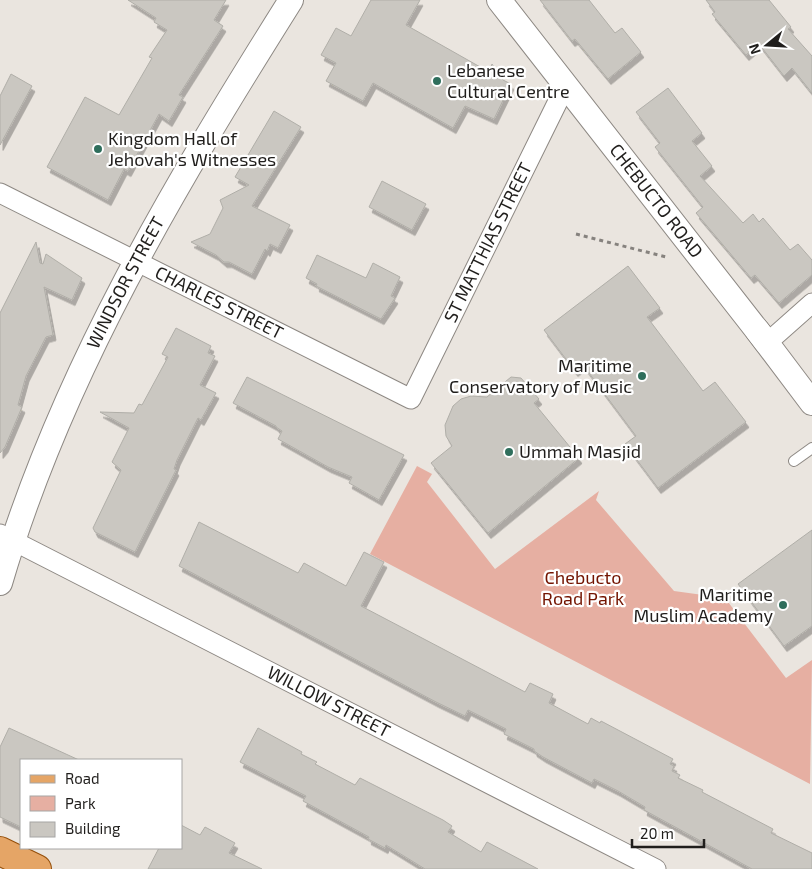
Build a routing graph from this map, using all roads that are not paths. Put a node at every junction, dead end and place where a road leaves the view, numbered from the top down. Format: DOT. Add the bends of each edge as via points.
graph roads {
  1 [pos="291,0"];
  2 [pos="499,0"];
  3 [pos="565,87"];
  4 [pos="0,193"];
  5 [pos="136,262"];
  6 [pos="812,303"];
  7 [pos="767,343"];
  8 [pos="411,399"];
  9 [pos="812,403"];
  10 [pos="812,448"];
  11 [pos="794,461"];
  12 [pos="6,537"];
  13 [pos="0,583"];
  14 [pos="0,851"];
  15 [pos="37,869"];
  16 [pos="656,869"];
  1 -- 5 [label="street, WINDSOR STREET"];
  2 -- 3 [label="street, CHEBUCTO ROAD"];
  3 -- 7 [label="street, CHEBUCTO ROAD"];
  3 -- 8 [label="street, ST MATTHIAS STREET"];
  4 -- 5 [label="street, CHARLES STREET"];
  5 -- 8 [label="street, CHARLES STREET"];
  5 -- 12 [label="street, WINDSOR STREET"];
  6 -- 7 [label="street"];
  7 -- 9 [label="street, CHEBUCTO ROAD"];
  10 -- 11 [label="lane"];
  12 -- 13 [label="street, WINDSOR STREET"];
  12 -- 16 [label="street, WILLOW STREET"];
  14 -- 15 [label="main road"];
}
